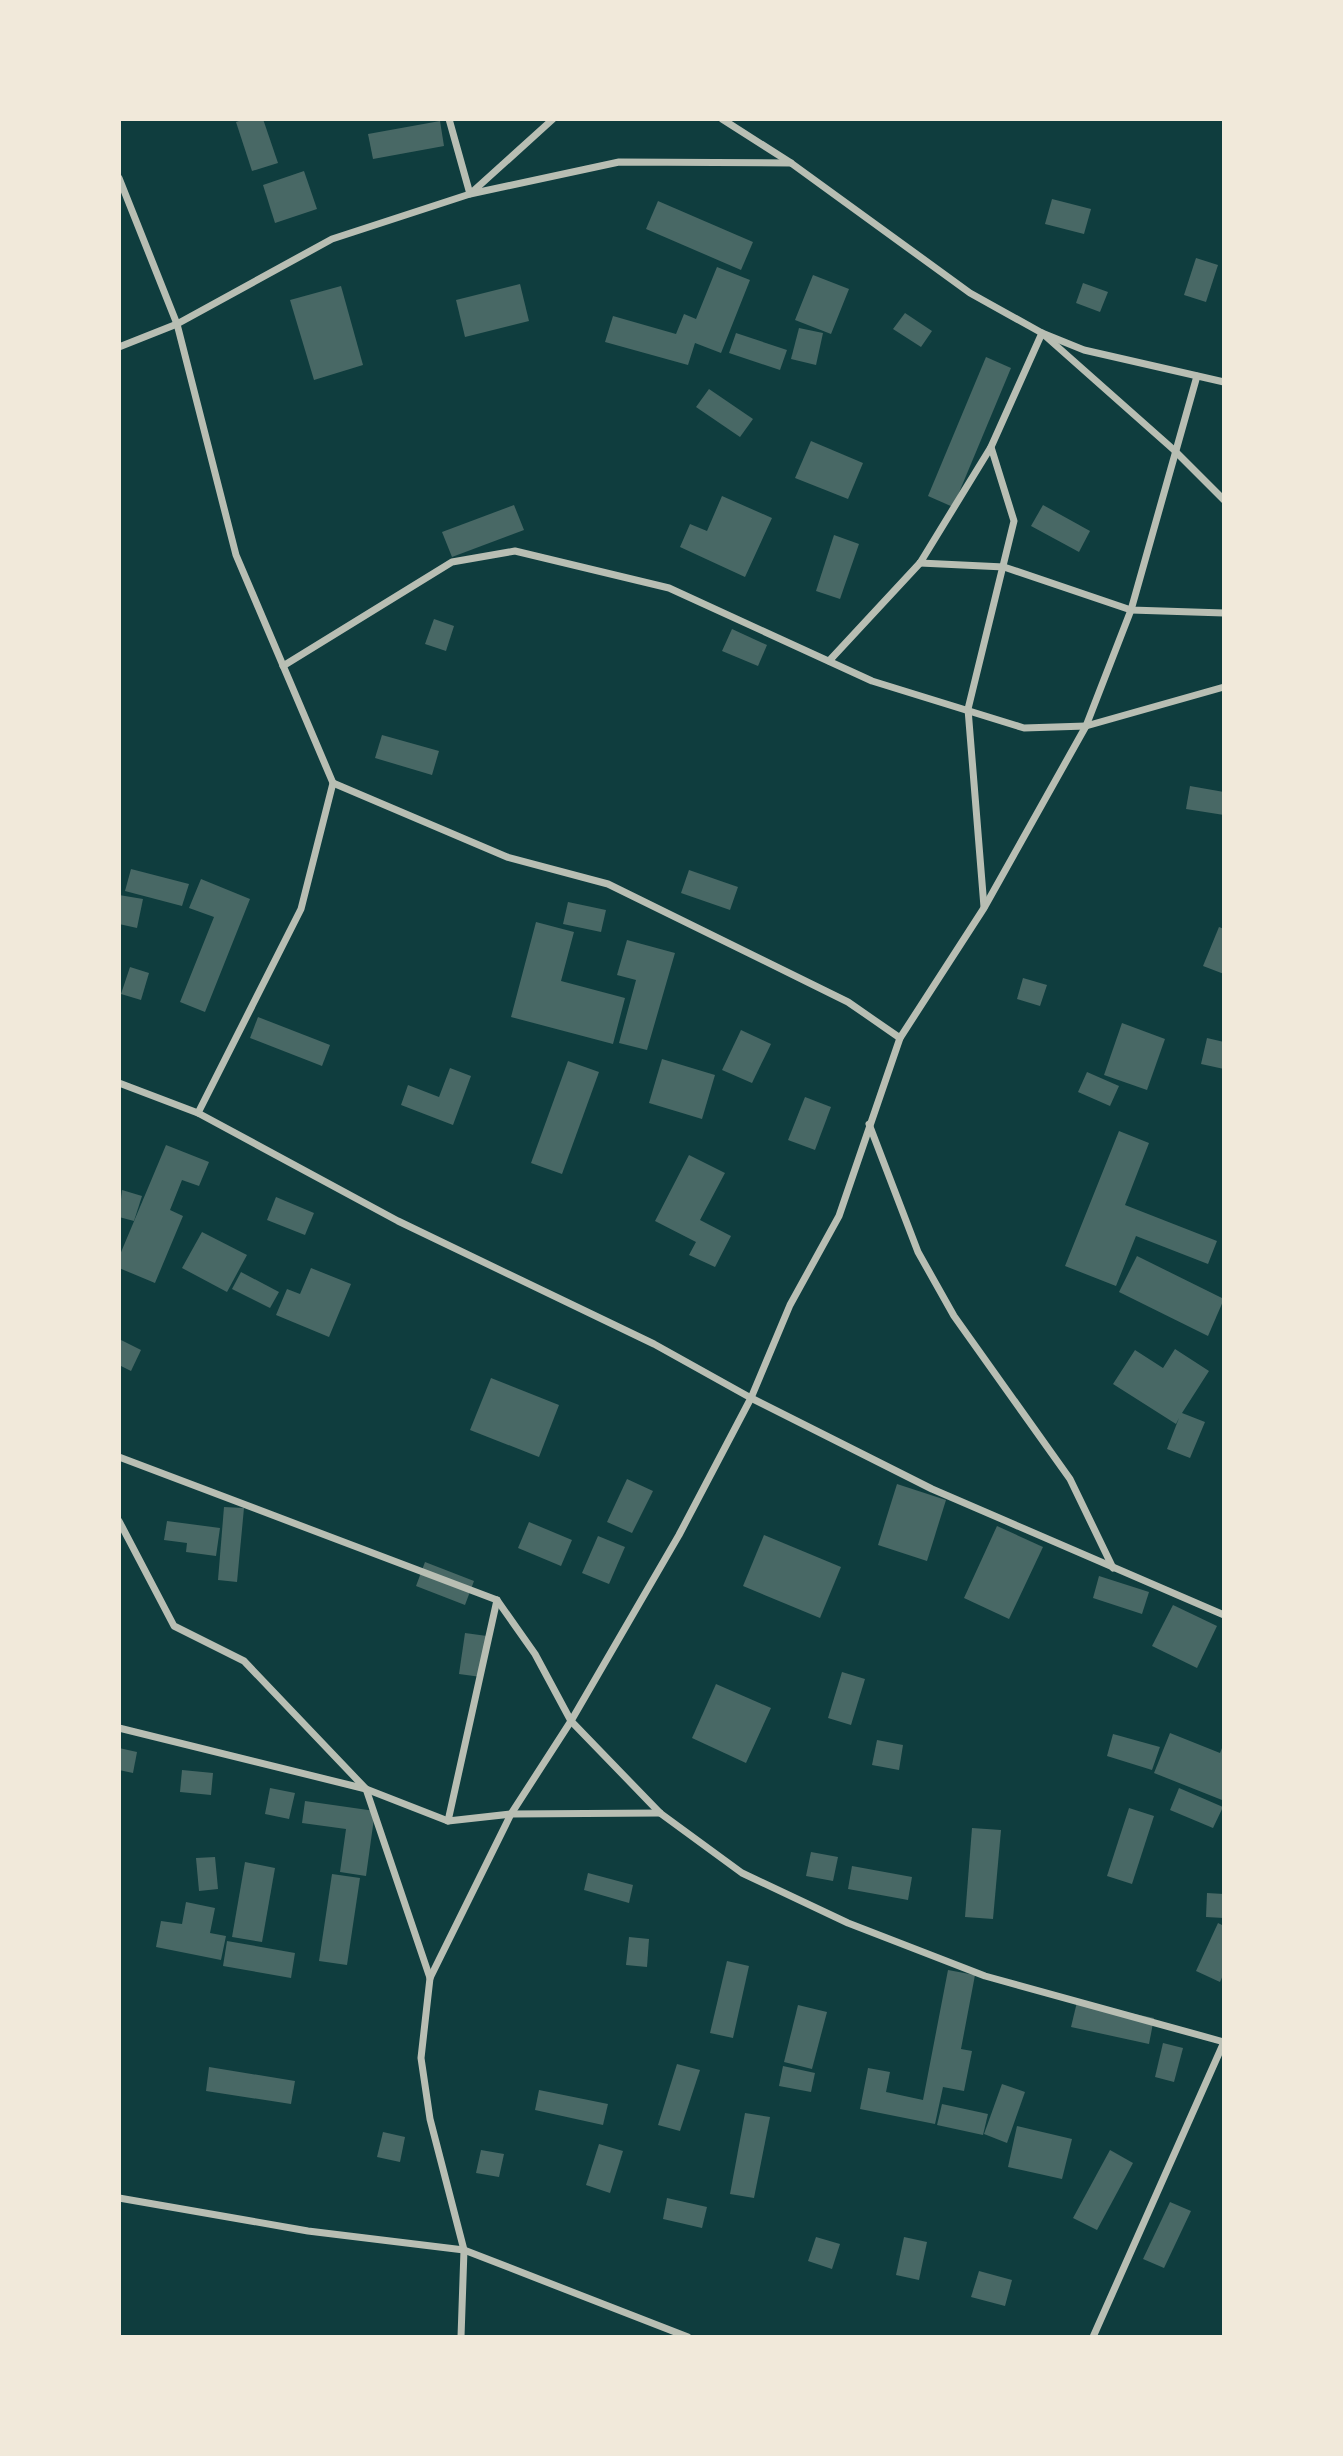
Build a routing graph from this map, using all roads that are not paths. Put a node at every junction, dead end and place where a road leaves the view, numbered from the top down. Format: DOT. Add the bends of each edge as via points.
graph roads {
  1 [pos="449,119"];
  2 [pos="553,119"];
  3 [pos="722,119"];
  4 [pos="791,163"];
  5 [pos="119,178"];
  6 [pos="470,194"];
  7 [pos="177,324"];
  8 [pos="1042,332"];
  9 [pos="119,347"];
  10 [pos="1197,376"];
  11 [pos="1224,382"];
  12 [pos="991,447"];
  13 [pos="1174,450"];
  14 [pos="1224,500"];
  15 [pos="920,563"];
  16 [pos="1004,567"];
  17 [pos="1131,610"];
  18 [pos="1224,613"];
  19 [pos="829,661"];
  20 [pos="283,666"];
  21 [pos="1224,687"];
  22 [pos="968,709"];
  23 [pos="1086,726"];
  24 [pos="333,783"];
  25 [pos="984,908"];
  26 [pos="900,1038"];
  27 [pos="119,1083"];
  28 [pos="198,1113"];
  29 [pos="869,1123"];
  30 [pos="751,1398"];
  31 [pos="119,1457"];
  32 [pos="119,1521"];
  33 [pos="1113,1568"];
  34 [pos="497,1600"];
  35 [pos="1223,1613"];
  36 [pos="571,1721"];
  37 [pos="119,1728"];
  38 [pos="366,1789"];
  39 [pos="660,1813"];
  40 [pos="511,1814"];
  41 [pos="448,1821"];
  42 [pos="430,1978"];
  43 [pos="1224,2042"];
  44 [pos="119,2198"];
  45 [pos="464,2250"];
  46 [pos="461,2337"];
  47 [pos="688,2337"];
  48 [pos="1093,2337"];
  1 -- 6 [label="street"];
  2 -- 6 [label="street"];
  3 -- 4 [label="street"];
  4 -- 6 [label="street" via="619,162"];
  4 -- 8 [label="street" via="970,293"];
  5 -- 7 [label="street"];
  6 -- 7 [label="street" via="332,239"];
  7 -- 9 [label="street"];
  7 -- 20 [label="street" via="236,555"];
  8 -- 10 [label="street" via="1084,350"];
  8 -- 12 [label="street"];
  8 -- 13 [label="street"];
  10 -- 11 [label="street"];
  10 -- 13 [label="street"];
  12 -- 15 [label="street"];
  12 -- 16 [label="street" via="1014,521"];
  13 -- 14 [label="street"];
  13 -- 17 [label="street"];
  15 -- 16 [label="street"];
  15 -- 19 [label="street"];
  16 -- 17 [label="street"];
  16 -- 22 [label="street"];
  17 -- 18 [label="street"];
  17 -- 23 [label="street"];
  19 -- 20 [label="street" via="669,588 515,551 452,562"];
  19 -- 22 [label="street" via="872,681"];
  20 -- 24 [label="street"];
  21 -- 23 [label="street"];
  22 -- 23 [label="street" via="1024,728"];
  22 -- 25 [label="street"];
  23 -- 25 [label="street"];
  24 -- 26 [label="street" via="508,858 608,884 848,1002"];
  24 -- 28 [label="street" via="301,909"];
  25 -- 26 [label="street"];
  26 -- 29 [label="street"];
  27 -- 28 [label="street"];
  28 -- 30 [label="street" via="398,1221 654,1344"];
  29 -- 30 [label="street" via="839,1216 790,1305"];
  29 -- 33 [label="street" via="918,1252 954,1315 1070,1479"];
  30 -- 33 [label="street" via="932,1489"];
  30 -- 36 [label="street" via="679,1535"];
  31 -- 34 [label="street"];
  32 -- 38 [label="street" via="174,1626 244,1661"];
  33 -- 35 [label="street"];
  34 -- 36 [label="street" via="535,1654"];
  34 -- 41 [label="street"];
  36 -- 39 [label="street"];
  36 -- 40 [label="street"];
  37 -- 38 [label="street"];
  38 -- 41 [label="street"];
  38 -- 42 [label="street"];
  39 -- 40 [label="street"];
  39 -- 43 [label="street" via="742,1872 848,1923 985,1976"];
  40 -- 41 [label="street"];
  40 -- 42 [label="street"];
  42 -- 45 [label="street" via="421,2058 439,2157"];
  43 -- 48 [label="street"];
  44 -- 45 [label="street" via="308,2231"];
  45 -- 46 [label="street"];
  45 -- 47 [label="street"];
}
